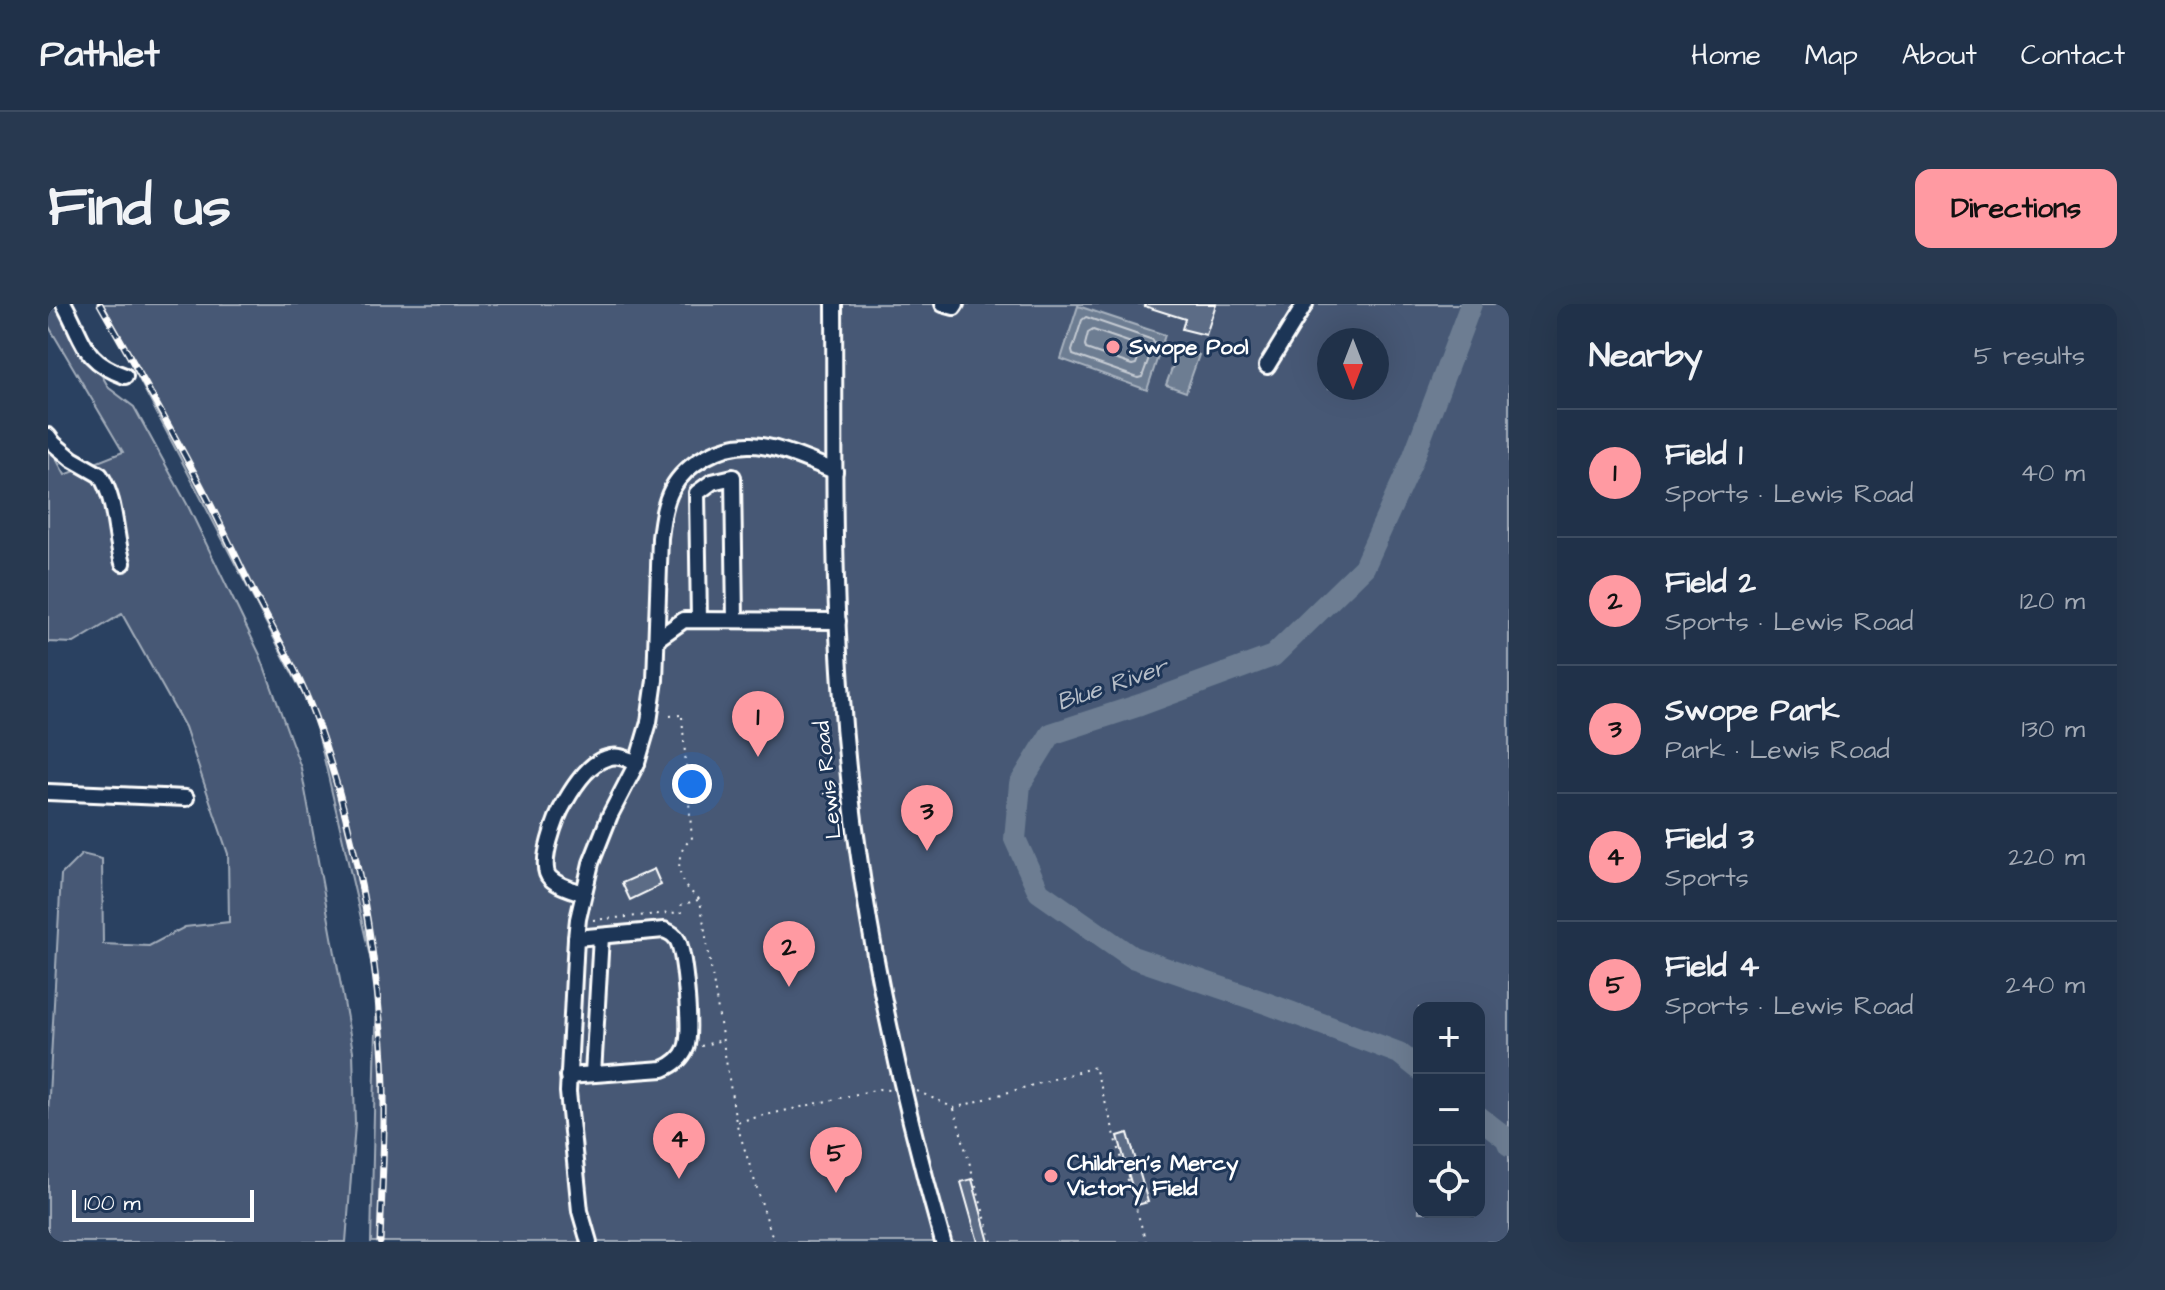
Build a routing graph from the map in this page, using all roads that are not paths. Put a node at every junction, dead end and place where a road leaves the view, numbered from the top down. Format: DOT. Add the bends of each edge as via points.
graph roads {
  1 [pos="64,304"];
  2 [pos="834,304"];
  3 [pos="943,304"];
  4 [pos="956,304"];
  5 [pos="1299,306"];
  6 [pos="1267,366"];
  7 [pos="125,376"];
  8 [pos="48,436"];
  9 [pos="835,471"];
  10 [pos="123,563"];
  11 [pos="691,620"];
  12 [pos="735,620"];
  13 [pos="838,621"];
  14 [pos="657,639"];
  15 [pos="637,763"];
  16 [pos="48,792"];
  17 [pos="186,798"];
  18 [pos="583,893"];
  19 [pos="601,936"];
  20 [pos="576,938"];
  21 [pos="593,1074"];
  22 [pos="568,1076"];
  23 [pos="589,1242"];
  24 [pos="943,1242"];
  1 -- 7 [label="street" via="91,356"];
  2 -- 9 [label="street, Lewis Road"];
  3 -- 4 [label="street"];
  5 -- 6 [label="street"];
  8 -- 10 [label="street" via="103,480"];
  9 -- 13 [label="street, Lewis Road"];
  9 -- 14 [label="street" via="750,445 707,456 687,470 672,489 663,516"];
  11 -- 12 [label="street"];
  11 -- 12 [label="street" via="697,493 733,477"];
  11 -- 14 [label="street"];
  12 -- 13 [label="street"];
  13 -- 24 [label="street, Lewis Road" via="866,904 884,1007"];
  14 -- 15 [label="street" via="649,722"];
  15 -- 18 [label="street" via="610,815"];
  15 -- 18 [label="street" via="623,757 601,760 579,782 559,815 545,870 549,878"];
  16 -- 17 [label="street"];
  18 -- 20 [label="street"];
  19 -- 20 [label="street"];
  19 -- 21 [label="street"];
  19 -- 21 [label="street" via="664,930 676,937 689,1036 683,1054 671,1066"];
  20 -- 22 [label="street"];
  21 -- 22 [label="street"];
  22 -- 23 [label="street" via="580,1211"];
}
